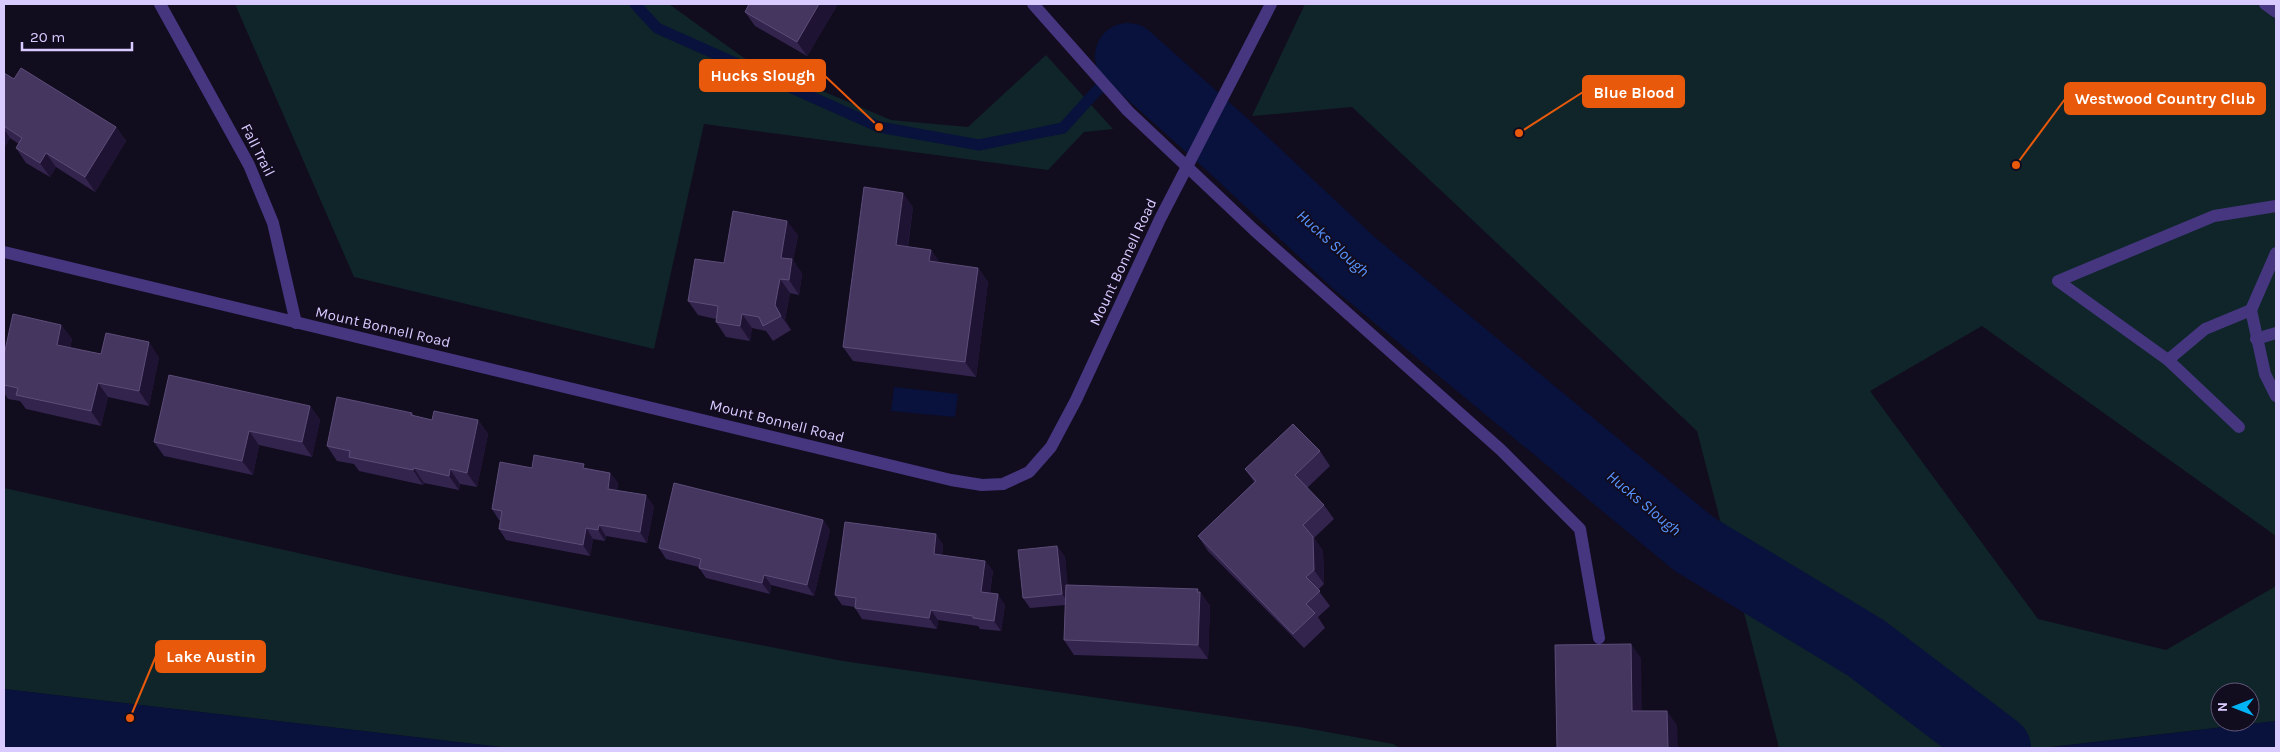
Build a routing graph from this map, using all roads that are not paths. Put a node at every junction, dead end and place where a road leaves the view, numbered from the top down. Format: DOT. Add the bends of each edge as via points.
graph roads {
  1 [pos="160,4"];
  2 [pos="1032,4"];
  3 [pos="1271,4"];
  4 [pos="2265,4"];
  5 [pos="2276,12"];
  6 [pos="2276,206"];
  7 [pos="4,252"];
  8 [pos="2276,253"];
  9 [pos="2251,310"];
  10 [pos="296,323"];
  11 [pos="2276,333"];
  12 [pos="2256,339"];
  13 [pos="2168,360"];
  14 [pos="2276,396"];
  15 [pos="2239,426"];
  16 [pos="1599,638"];
  1 -- 10 [label="street, Fall Trail" via="249,165 273,223"];
  2 -- 16 [label="street" via="1128,111 1254,230 1500,450 1580,529"];
  3 -- 10 [label="street, Mount Bonnell Road" via="1160,219 1051,447 1029,472 1003,484 982,485 951,480"];
  4 -- 5 [label="street"];
  6 -- 13 [label="street" via="2214,216 2058,281"];
  7 -- 10 [label="street, Mount Bonnell Road"];
  8 -- 9 [label="street"];
  9 -- 12 [label="street"];
  9 -- 13 [label="street" via="2205,329"];
  11 -- 12 [label="street"];
  12 -- 14 [label="street" via="2265,374"];
  13 -- 15 [label="street"];
}
